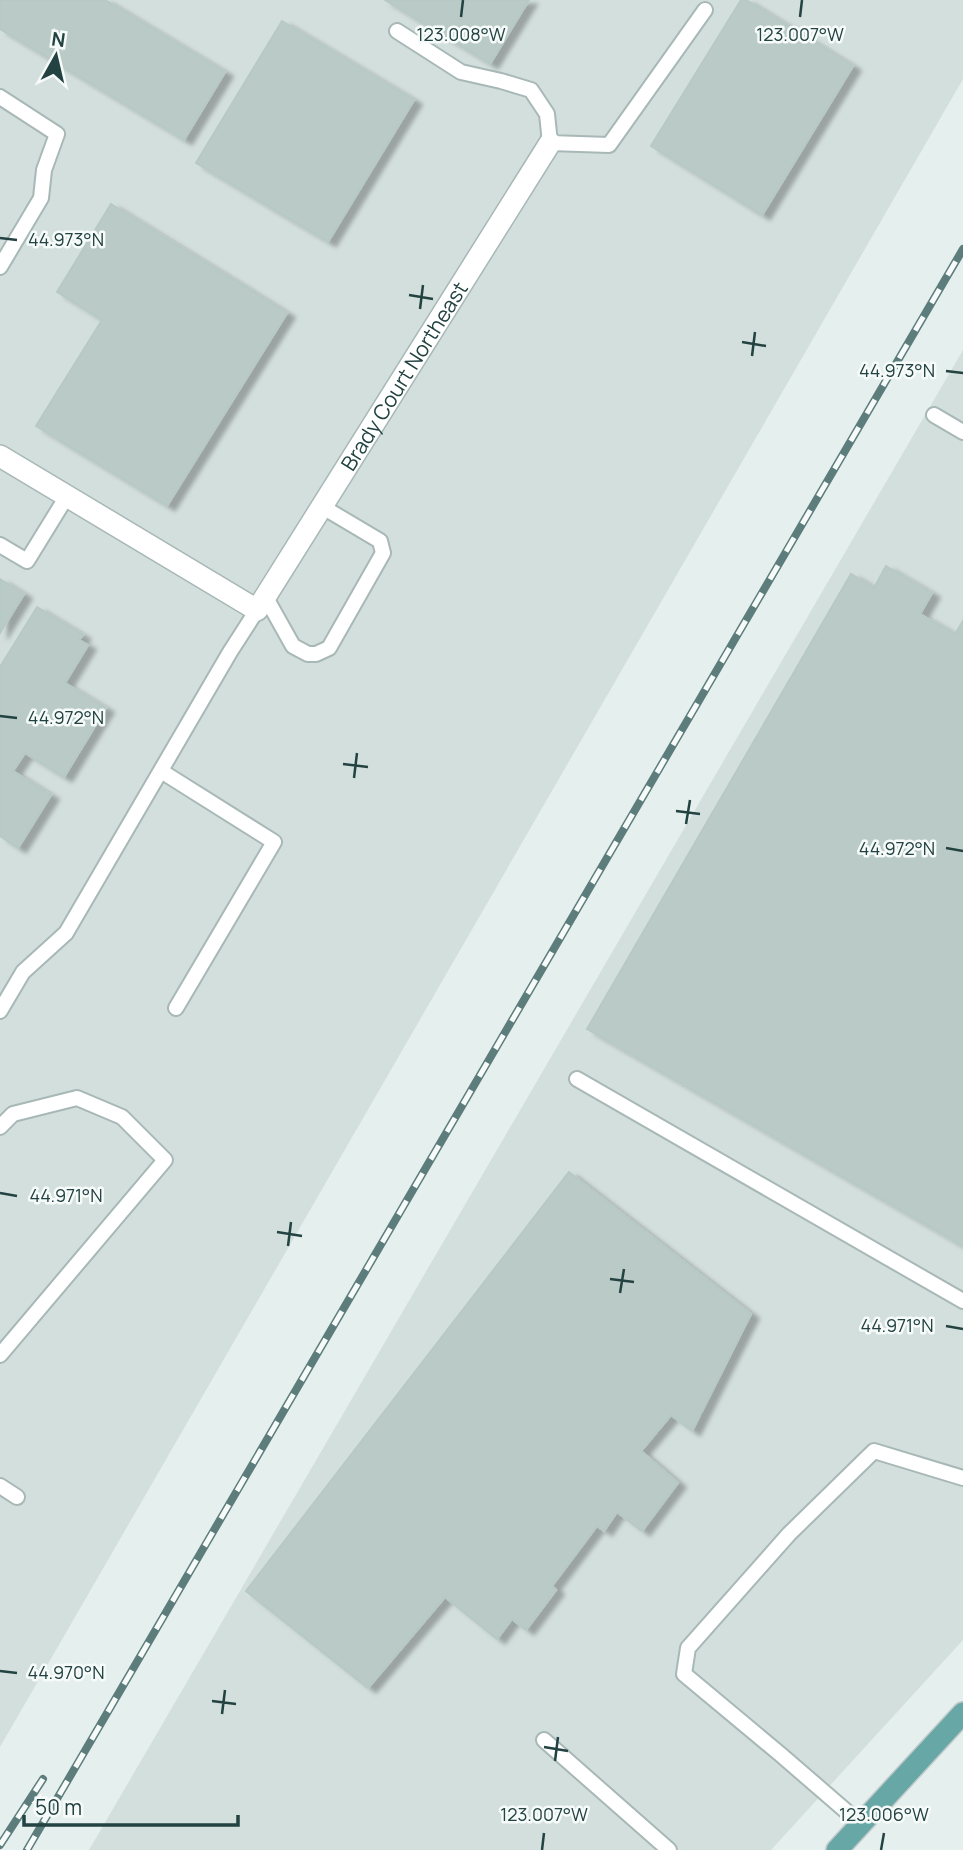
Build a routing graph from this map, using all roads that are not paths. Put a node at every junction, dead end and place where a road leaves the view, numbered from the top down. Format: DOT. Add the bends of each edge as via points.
graph roads {
  1 [pos="705,10"];
  2 [pos="397,31"];
  3 [pos="2,104"];
  4 [pos="550,143"];
  5 [pos="0,267"];
  6 [pos="934,415"];
  7 [pos="963,432"];
  8 [pos="0,456"];
  9 [pos="67,496"];
  10 [pos="321,506"];
  11 [pos="0,545"];
  12 [pos="261,603"];
  13 [pos="161,771"];
  14 [pos="176,1008"];
  15 [pos="0,1010"];
  16 [pos="576,1079"];
  17 [pos="0,1127"];
  18 [pos="963,1301"];
  19 [pos="0,1355"];
  20 [pos="963,1478"];
  21 [pos="0,1486"];
  22 [pos="17,1497"];
  23 [pos="963,1713"];
  24 [pos="544,1740"];
  25 [pos="861,1824"];
  26 [pos="669,1850"];
  27 [pos="837,1850"];
  1 -- 4 [label="lane" via="609,145"];
  2 -- 4 [label="lane" via="461,72 531,90 547,114"];
  3 -- 5 [label="lane" via="57,134 44,170 41,198"];
  4 -- 10 [label="street, Brady Court Northeast"];
  6 -- 7 [label="lane"];
  8 -- 9 [label="street"];
  9 -- 11 [label="lane" via="27,561"];
  9 -- 12 [label="street"];
  10 -- 12 [label="street, Brady Court Northeast"];
  10 -- 12 [label="lane" via="380,541 383,553 329,648 308,654 293,646"];
  12 -- 13 [label="lane"];
  13 -- 14 [label="lane" via="274,842"];
  13 -- 15 [label="lane" via="66,933 23,972"];
  16 -- 18 [label="lane"];
  17 -- 19 [label="lane" via="13,1114 77,1098 122,1117 165,1160"];
  20 -- 25 [label="lane" via="874,1451 789,1534 688,1648 684,1674"];
  21 -- 22 [label="lane"];
  23 -- 25 [label="main road"];
  24 -- 26 [label="lane"];
  25 -- 27 [label="main road"];
}
